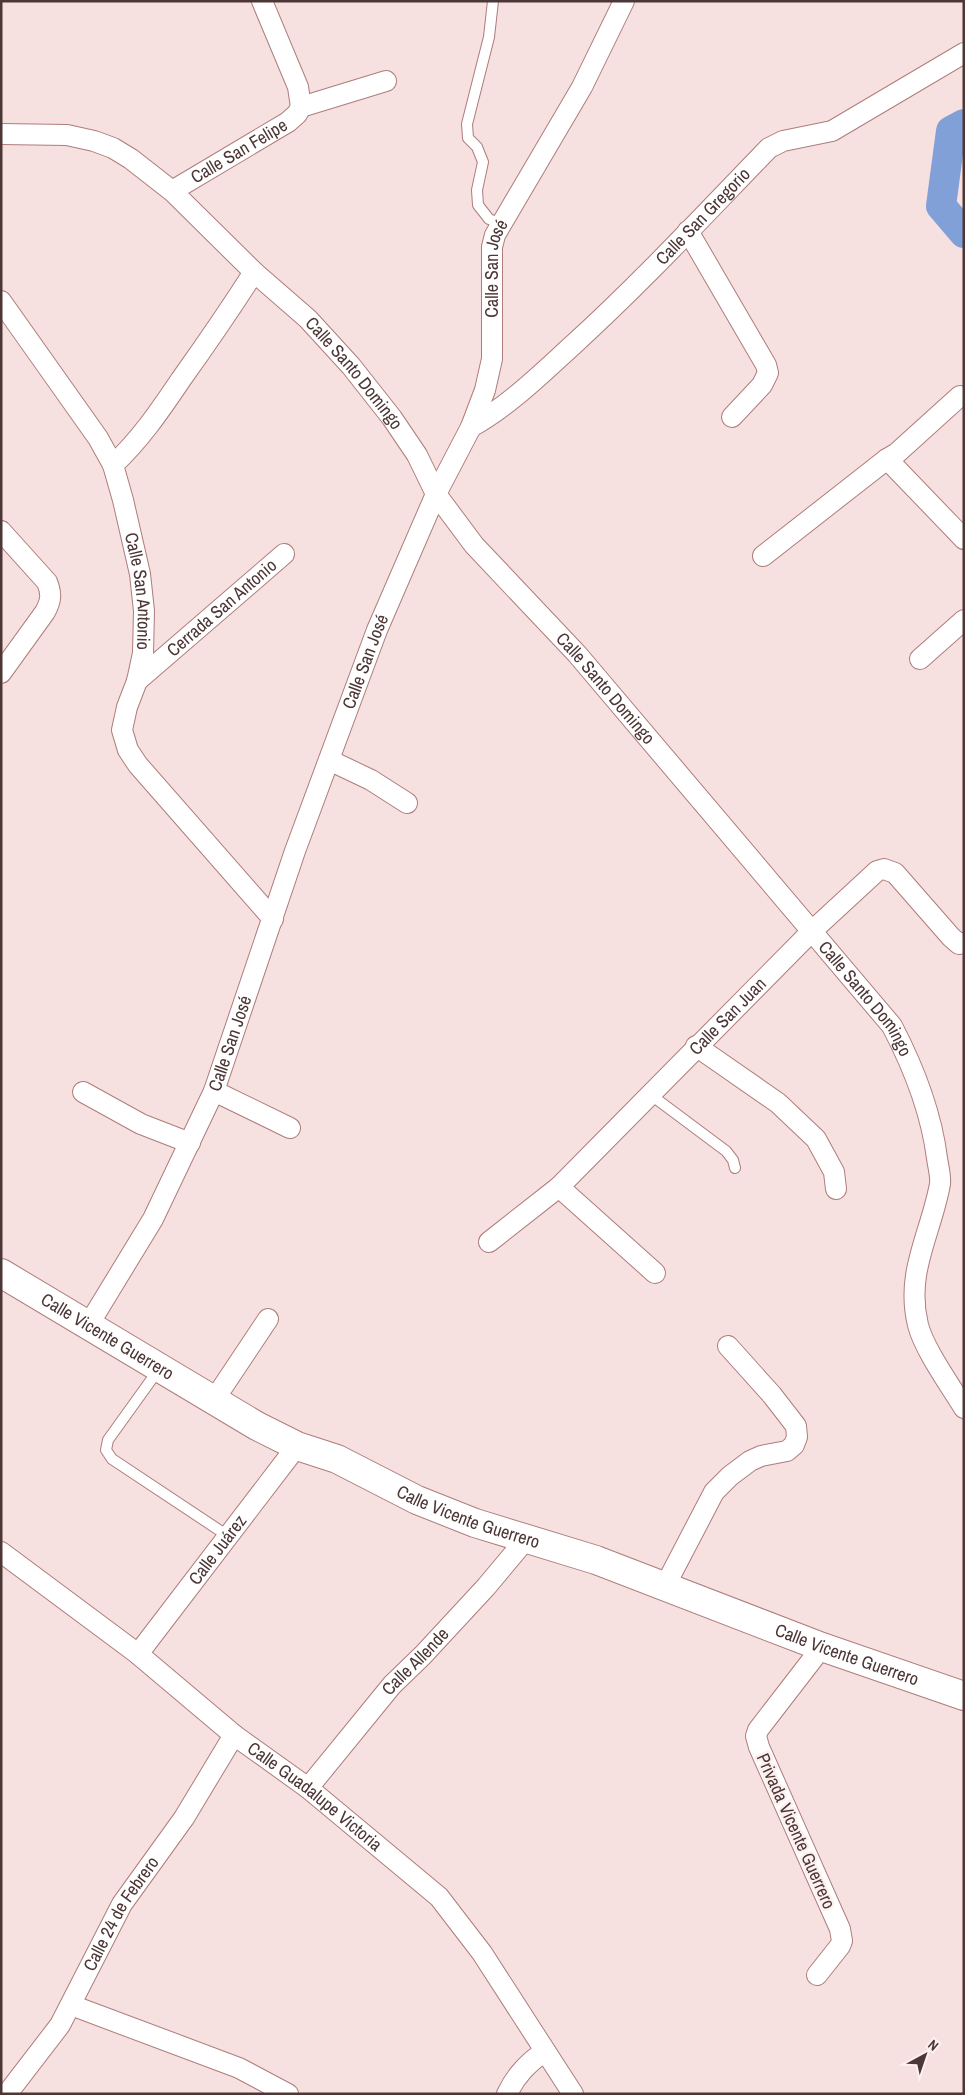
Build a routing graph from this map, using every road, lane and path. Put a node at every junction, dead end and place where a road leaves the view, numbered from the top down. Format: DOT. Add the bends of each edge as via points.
graph roads {
  1 [pos="262,1"];
  2 [pos="493,1"];
  3 [pos="624,1"];
  4 [pos="964,53"];
  5 [pos="386,81"];
  6 [pos="301,107"];
  7 [pos="1,134"];
  8 [pos="172,191"];
  9 [pos="501,224"];
  10 [pos="688,231"];
  11 [pos="254,272"];
  12 [pos="1,302"];
  13 [pos="960,396"];
  14 [pos="732,416"];
  15 [pos="470,427"];
  16 [pos="887,459"];
  17 [pos="113,465"];
  18 [pos="436,494"];
  19 [pos="3,536"];
  20 [pos="964,539"];
  21 [pos="284,554"];
  22 [pos="762,556"];
  23 [pos="964,620"];
  24 [pos="920,659"];
  25 [pos="4,661"];
  26 [pos="137,681"];
  27 [pos="329,760"];
  28 [pos="407,803"];
  29 [pos="273,918"];
  30 [pos="812,931"];
  31 [pos="964,944"];
  32 [pos="696,1046"];
  33 [pos="214,1091"];
  34 [pos="84,1092"];
  35 [pos="652,1094"];
  36 [pos="290,1128"];
  37 [pos="190,1143"];
  38 [pos="735,1168"];
  39 [pos="559,1187"];
  40 [pos="836,1189"];
  41 [pos="489,1242"];
  42 [pos="1,1273"];
  43 [pos="655,1273"];
  44 [pos="268,1319"];
  45 [pos="89,1324"];
  46 [pos="728,1346"];
  47 [pos="160,1368"];
  48 [pos="214,1400"];
  49 [pos="964,1408"];
  50 [pos="297,1446"];
  51 [pos="228,1536"];
  52 [pos="526,1538"];
  53 [pos="1,1552"];
  54 [pos="665,1586"];
  55 [pos="822,1647"];
  56 [pos="138,1654"];
  57 [pos="964,1696"];
  58 [pos="234,1735"];
  59 [pos="308,1788"];
  60 [pos="818,1976"];
  61 [pos="72,2005"];
  62 [pos="545,2051"];
  63 [pos="8,2094"];
  64 [pos="288,2094"];
  65 [pos="507,2094"];
  66 [pos="572,2094"];
  1 -- 6 [label="street, Calle San Felipe" via="298,87"];
  2 -- 9 [label="lane" via="489,37 467,124 468,138 483,162 477,190 478,205 490,219"];
  3 -- 9 [label="street, Calle San José" via="582,87"];
  4 -- 10 [label="street, Calle San Gregorio" via="832,131 783,141 769,148"];
  5 -- 6 [label="street, Calle San Felipe"];
  6 -- 8 [label="street, Calle San Felipe" via="288,122"];
  7 -- 8 [label="street, Calle Santo Domingo" via="67,135 94,141 131,159"];
  8 -- 11 [label="street, Calle Santo Domingo"];
  9 -- 15 [label="street, Calle San José" via="492,247 492,359"];
  10 -- 14 [label="street" via="768,373 762,385"];
  10 -- 15 [label="street, Calle San Gregorio" via="612,310 526,388 486,419"];
  11 -- 17 [label="street" via="147,428"];
  11 -- 18 [label="street, Calle Santo Domingo" via="308,319 351,366 417,454"];
  12 -- 17 [label="street, Calle San Antonio" via="98,438"];
  13 -- 16 [label="street"];
  15 -- 18 [label="street, Calle San José"];
  16 -- 20 [label="street"];
  16 -- 22 [label="street"];
  17 -- 26 [label="street, Calle San Antonio" via="140,574 144,619 143,653"];
  18 -- 27 [label="street, Calle San José" via="378,630"];
  18 -- 30 [label="street, Calle Santo Domingo" via="474,545 576,654"];
  19 -- 25 [label="street" via="47,582 51,592 51,601 45,612"];
  21 -- 26 [label="street, Cerrada San Antonio"];
  23 -- 24 [label="street"];
  26 -- 29 [label="street, Calle San Antonio" via="123,719 122,730 128,750"];
  27 -- 28 [label="street" via="371,780"];
  27 -- 29 [label="street, Calle San José"];
  29 -- 33 [label="street, Calle San José"];
  30 -- 31 [label="street, Calle San Juan" via="877,871 884,869 899,877 955,941"];
  30 -- 32 [label="street, Calle San Juan"];
  30 -- 49 [label="street, Calle Santo Domingo" via="892,1026 922,1090 940,1182 916,1266 913,1290 918,1326"];
  32 -- 35 [label="street, Calle San Juan"];
  32 -- 40 [label="street" via="778,1103 816,1139 834,1172"];
  33 -- 36 [label="street"];
  33 -- 37 [label="street, Calle San José"];
  34 -- 37 [label="street" via="141,1124"];
  35 -- 38 [label="lane" via="726,1151"];
  35 -- 39 [label="street, Calle San Juan"];
  37 -- 45 [label="street, Calle San José" via="153,1220"];
  39 -- 41 [label="street, Calle San Juan"];
  39 -- 43 [label="street"];
  42 -- 45 [label="street, Calle Vicente Guerrero"];
  44 -- 48 [label="street"];
  45 -- 47 [label="street, Calle Vicente Guerrero"];
  46 -- 54 [label="street" via="796,1426 797,1437 787,1451 750,1461 714,1492"];
  47 -- 48 [label="street, Calle Vicente Guerrero"];
  47 -- 51 [label="lane" via="108,1440 106,1450 112,1460"];
  48 -- 50 [label="street, Calle Vicente Guerrero"];
  50 -- 51 [label="street, Calle Juárez"];
  50 -- 52 [label="street, Calle Vicente Guerrero" via="337,1459 426,1503"];
  51 -- 56 [label="street, Calle Juárez"];
  52 -- 54 [label="street, Calle Vicente Guerrero"];
  52 -- 59 [label="street, Calle Allende" via="486,1587 392,1685"];
  53 -- 56 [label="street, Calle Guadalupe Victoria"];
  54 -- 55 [label="street, Calle Vicente Guerrero"];
  55 -- 57 [label="street, Calle Vicente Guerrero"];
  55 -- 60 [label="street, Privada Vicente Guerrero" via="756,1736 758,1747 840,1929 840,1946"];
  56 -- 58 [label="street, Calle Guadalupe Victoria"];
  58 -- 59 [label="street, Calle Guadalupe Victoria"];
  58 -- 61 [label="street, Calle 24 de Febrero" via="184,1818 122,1904"];
  59 -- 62 [label="street, Calle Guadalupe Victoria" via="439,1897 482,1953"];
  61 -- 63 [label="street, Calle 24 de Febrero"];
  61 -- 64 [label="street" via="239,2068"];
  62 -- 65 [label="street" via="528,2063"];
  62 -- 66 [label="street, Calle Guadalupe Victoria"];
}
